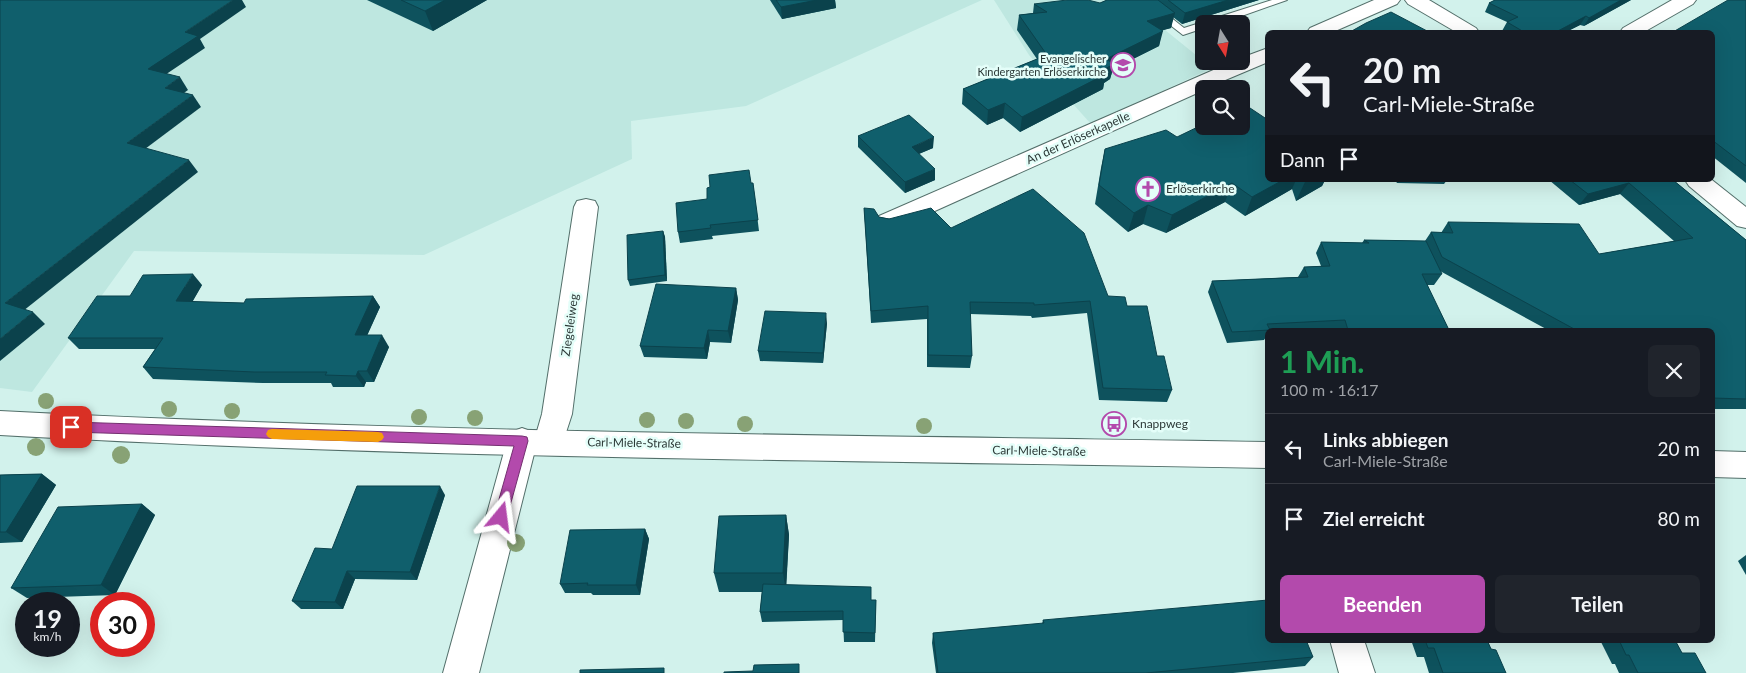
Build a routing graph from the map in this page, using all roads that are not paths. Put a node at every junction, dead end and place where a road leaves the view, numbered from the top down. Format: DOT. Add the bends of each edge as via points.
graph roads {
  1 [pos="1143,0"];
  2 [pos="1282,0"];
  3 [pos="1390,0"];
  4 [pos="1415,0"];
  5 [pos="1686,0"];
  6 [pos="1265,2"];
  7 [pos="1231,15"];
  8 [pos="1195,28"];
  9 [pos="1322,30"];
  10 [pos="1466,30"];
  11 [pos="1634,30"];
  12 [pos="1265,55"];
  13 [pos="1700,182"];
  14 [pos="586,207"];
  15 [pos="1746,219"];
  16 [pos="888,222"];
  17 [pos="0,423"];
  18 [pos="536,441"];
  19 [pos="1265,455"];
  20 [pos="1715,464"];
  21 [pos="1746,465"];
  22 [pos="1347,643"];
  23 [pos="461,673"];
  24 [pos="1357,673"];
  1 -- 8 [label="lane" via="1183,32"];
  2 -- 6 [label="lane"];
  3 -- 9 [label="street"];
  4 -- 10 [label="street"];
  5 -- 11 [label="street"];
  6 -- 7 [label="lane"];
  12 -- 16 [label="street, An der Erlöserkapelle"];
  13 -- 15 [label="street"];
  14 -- 18 [label="street, Ziegeleiweg" via="557,414"];
  17 -- 18 [label="street, Carl-Miele-Straße" via="129,430"];
  18 -- 19 [label="street, Carl-Miele-Straße"];
  18 -- 23 [label="street, Ziegeleiweg"];
  20 -- 21 [label="street"];
  22 -- 24 [label="street"];
}
